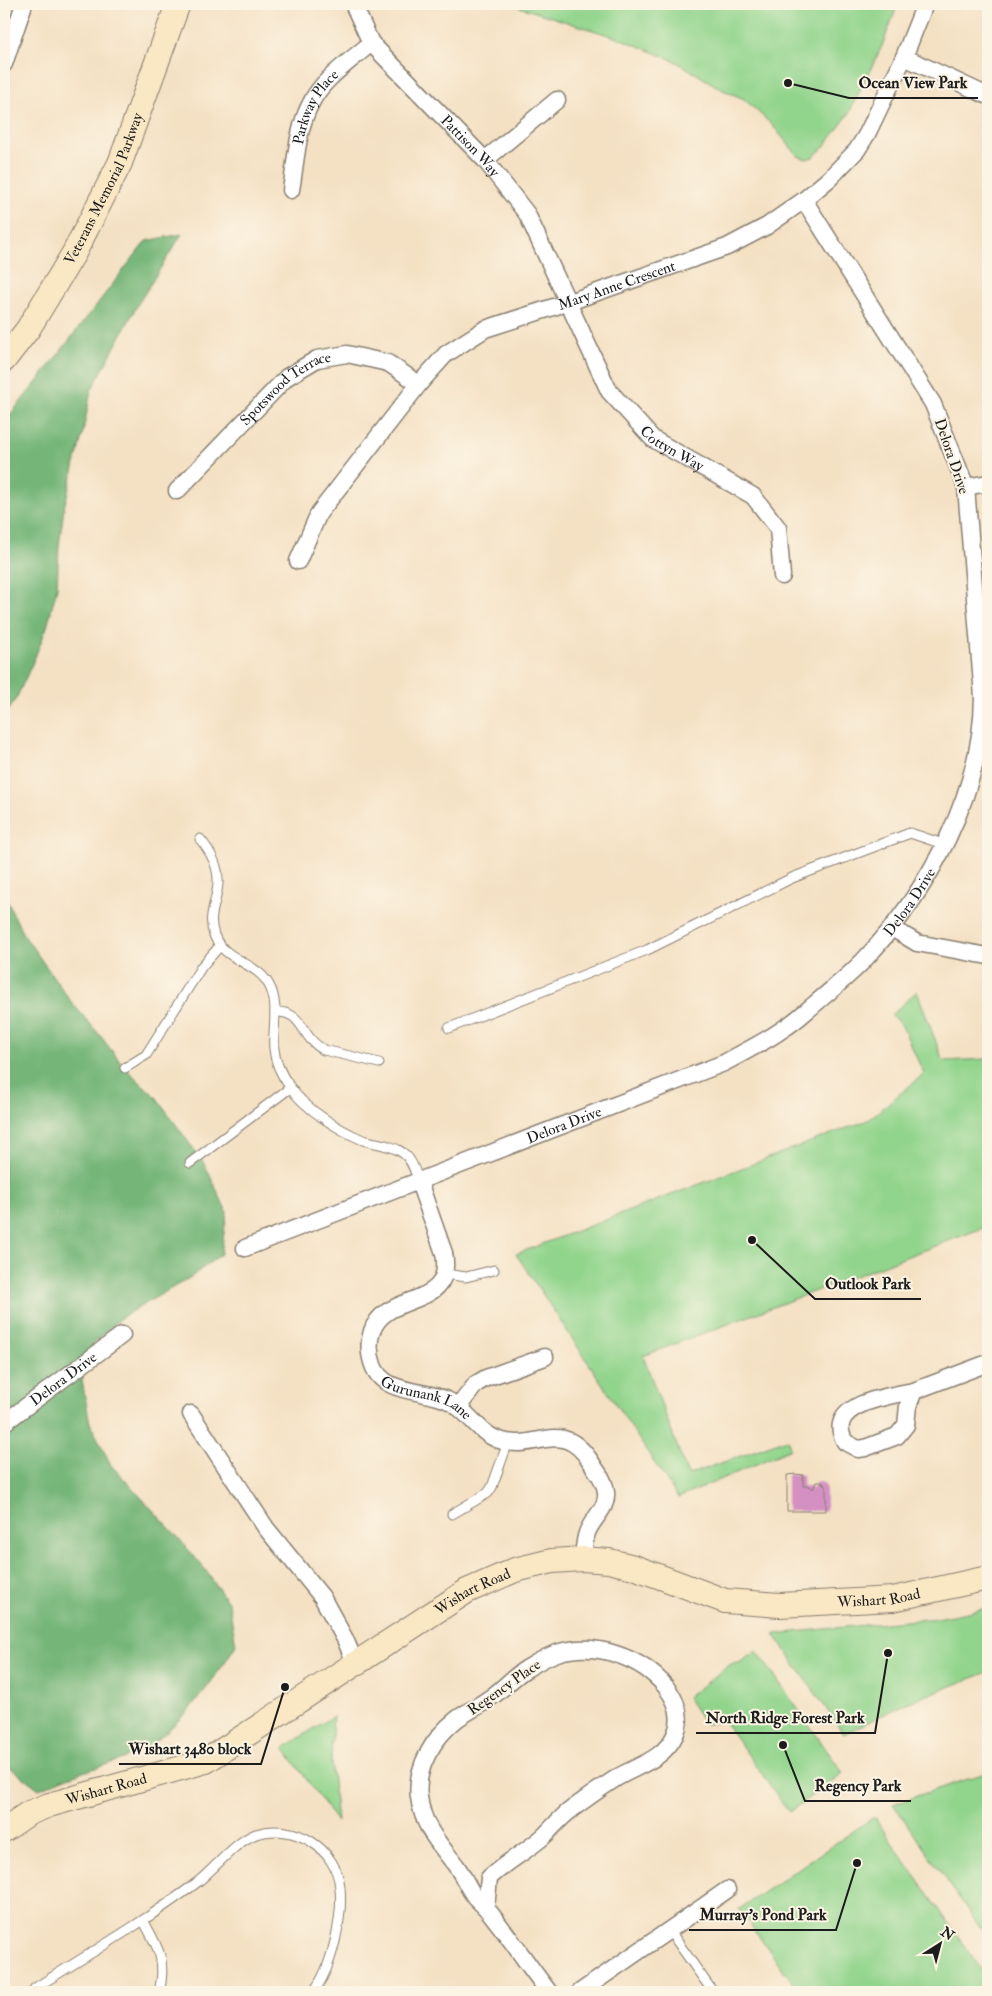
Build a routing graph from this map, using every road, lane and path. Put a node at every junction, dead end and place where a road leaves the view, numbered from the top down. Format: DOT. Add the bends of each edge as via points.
graph roads {
  1 [pos="24,4"];
  2 [pos="178,4"];
  3 [pos="352,4"];
  4 [pos="925,4"];
  5 [pos="371,43"];
  6 [pos="904,57"];
  7 [pos="4,64"];
  8 [pos="988,96"];
  9 [pos="557,100"];
  10 [pos="485,160"];
  11 [pos="292,190"];
  12 [pos="804,200"];
  13 [pos="569,302"];
  14 [pos="4,360"];
  15 [pos="419,384"];
  16 [pos="988,483"];
  17 [pos="966,487"];
  18 [pos="177,491"];
  19 [pos="298,561"];
  20 [pos="782,576"];
  21 [pos="200,838"];
  22 [pos="943,844"];
  23 [pos="892,928"];
  24 [pos="220,946"];
  25 [pos="988,956"];
  26 [pos="275,1012"];
  27 [pos="449,1028"];
  28 [pos="379,1062"];
  29 [pos="125,1068"];
  30 [pos="290,1088"];
  31 [pos="190,1163"];
  32 [pos="420,1182"];
  33 [pos="245,1248"];
  34 [pos="494,1270"];
  35 [pos="445,1274"];
  36 [pos="122,1335"];
  37 [pos="545,1357"];
  38 [pos="988,1363"];
  39 [pos="914,1391"];
  40 [pos="458,1407"];
  41 [pos="191,1414"];
  42 [pos="4,1423"];
  43 [pos="508,1442"];
  44 [pos="452,1514"];
  45 [pos="583,1559"];
  46 [pos="988,1578"];
  47 [pos="356,1664"];
  48 [pos="4,1830"];
  49 [pos="459,1870"];
  50 [pos="489,1878"];
  51 [pos="727,1890"];
  52 [pos="486,1908"];
  53 [pos="143,1920"];
  54 [pos="669,1930"];
  55 [pos="32,1992"];
  56 [pos="159,1992"];
  57 [pos="313,1992"];
  58 [pos="549,1992"];
  59 [pos="580,1992"];
  60 [pos="713,1992"];
  1 -- 7 [label="street"];
  2 -- 14 [label="street, Veterans Memorial Parkway" via="120,163 74,253 28,329"];
  3 -- 5 [label="street, Pattison Way"];
  4 -- 6 [label="street, Mary Anne Crescent"];
  5 -- 10 [label="street, Pattison Way"];
  5 -- 11 [label="street, Parkway Place" via="331,77 311,102 300,132"];
  6 -- 8 [label="street"];
  6 -- 12 [label="street, Mary Anne Crescent" via="857,150"];
  9 -- 10 [label="street"];
  10 -- 13 [label="street, Pattison Way" via="527,214"];
  12 -- 13 [label="street, Mary Anne Crescent" via="767,226 727,247"];
  12 -- 17 [label="street, Delora Drive" via="934,404"];
  13 -- 15 [label="street, Mary Anne Crescent" via="485,329 446,354"];
  13 -- 20 [label="street, Cottyn Way" via="609,391 653,439 753,496 778,528"];
  15 -- 18 [label="street, Spotswood Terrace" via="388,363 347,354 317,359 287,377"];
  15 -- 19 [label="street, Mary Anne Crescent" via="320,513"];
  16 -- 17 [label="street"];
  17 -- 22 [label="street, Delora Drive" via="983,716 978,754 968,790"];
  21 -- 24 [label="lane" via="218,872 211,916"];
  22 -- 23 [label="street, Delora Drive"];
  22 -- 27 [label="lane" via="910,833 792,878 647,950"];
  23 -- 25 [label="street" via="922,944"];
  23 -- 32 [label="street, Delora Drive" via="847,977 784,1029 724,1063"];
  24 -- 26 [label="lane" via="262,976 269,985"];
  24 -- 29 [label="lane" via="202,966 146,1055"];
  26 -- 28 [label="lane" via="291,1014 307,1038 324,1050"];
  26 -- 30 [label="lane" via="274,1051"];
  30 -- 31 [label="lane"];
  30 -- 32 [label="lane" via="306,1106 353,1135 404,1153"];
  32 -- 33 [label="street, Delora Drive"];
  32 -- 35 [label="street" via="444,1253"];
  34 -- 35 [label="lane" via="466,1277"];
  35 -- 40 [label="street, Gurunank Lane" via="432,1292 385,1314 373,1328 369,1348 374,1368 389,1383 440,1398"];
  36 -- 42 [label="street, Delora Drive"];
  37 -- 40 [label="street" via="481,1381 469,1390"];
  38 -- 39 [label="street"];
  39 -- 39 [label="street" via="882,1397 850,1410 844,1415 840,1428 845,1442 865,1448 897,1436 906,1425"];
  40 -- 43 [label="street, Gurunank Lane" via="485,1433"];
  41 -- 47 [label="street" via="266,1528 322,1597"];
  43 -- 44 [label="lane" via="492,1488"];
  43 -- 45 [label="street, Gurunank Lane" via="524,1444 552,1437 565,1439 577,1445 603,1481 605,1502 586,1534"];
  45 -- 46 [label="street, Wishart Road" via="634,1567 725,1600 780,1604 893,1599"];
  45 -- 47 [label="street, Wishart Road" via="552,1561 515,1570 467,1591"];
  47 -- 48 [label="street, Wishart Road" via="206,1760 49,1805"];
  49 -- 50 [label="street"];
  49 -- 50 [label="street, Regency Place" via="422,1818 418,1795 419,1776 425,1758 447,1728 524,1670 556,1654 598,1650 619,1655 651,1672 673,1696 679,1710 676,1734 668,1747 569,1811 544,1836"];
  49 -- 52 [label="street, Regency Place"];
  50 -- 52 [label="street"];
  51 -- 54 [label="street"];
  52 -- 58 [label="street, Regency Place"];
  53 -- 55 [label="lane"];
  53 -- 56 [label="lane" via="160,1950 164,1976"];
  53 -- 57 [label="lane" via="196,1883 246,1838 275,1831 304,1837 331,1860 341,1895 332,1955"];
  54 -- 59 [label="street"];
  54 -- 60 [label="lane"];
}
